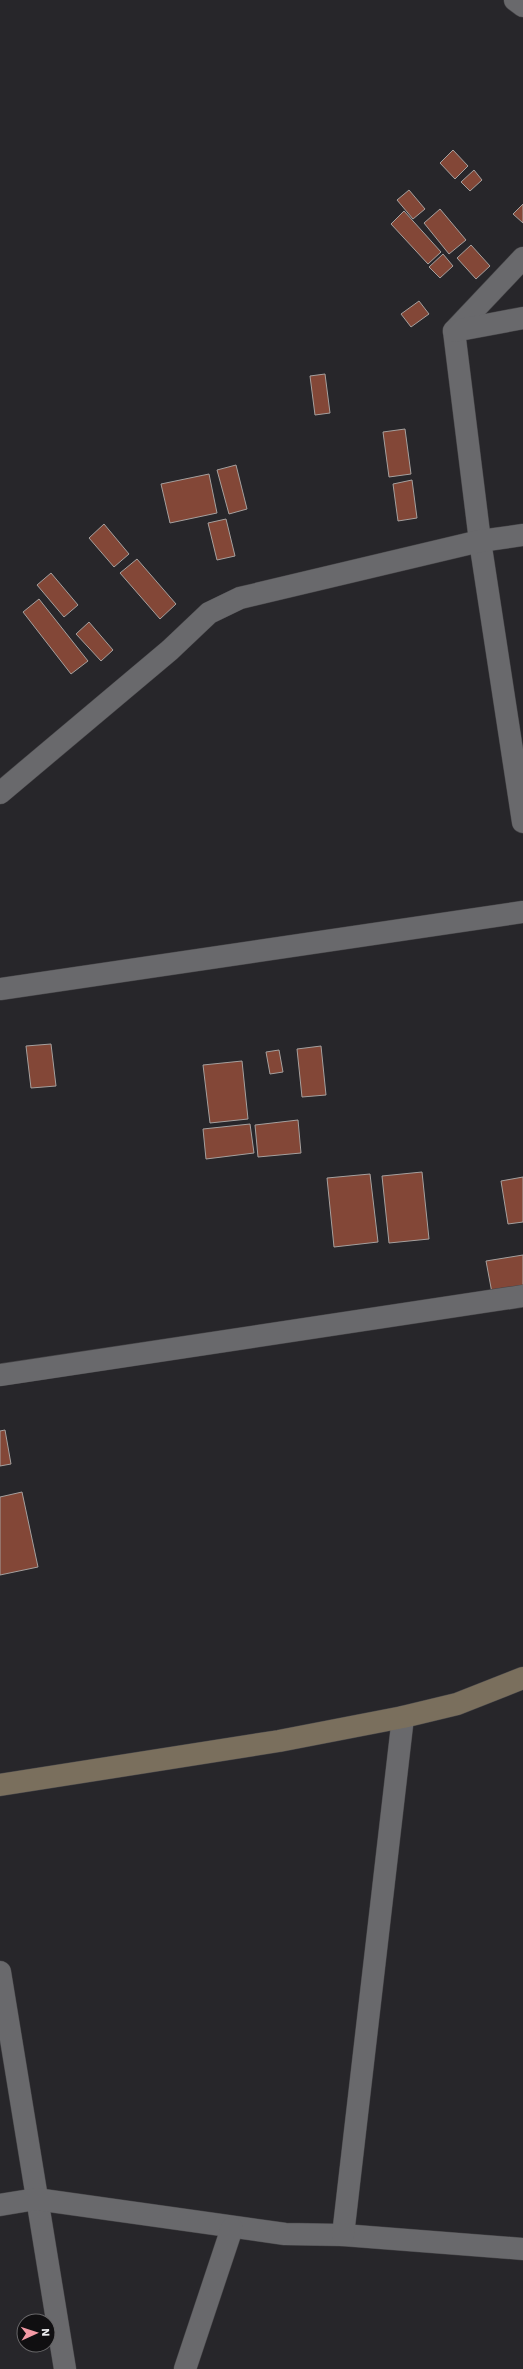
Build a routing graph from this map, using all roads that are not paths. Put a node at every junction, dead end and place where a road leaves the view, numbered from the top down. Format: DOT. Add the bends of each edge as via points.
graph roads {
  1 [pos="515,0"];
  2 [pos="523,6"];
  3 [pos="523,258"];
  4 [pos="523,318"];
  5 [pos="454,331"];
  6 [pos="523,535"];
  7 [pos="480,541"];
  8 [pos="0,793"];
  9 [pos="523,822"];
  10 [pos="523,912"];
  11 [pos="0,989"];
  12 [pos="523,1296"];
  13 [pos="0,1375"];
  14 [pos="523,1678"];
  15 [pos="403,1717"];
  16 [pos="0,1785"];
  17 [pos="0,1972"];
  18 [pos="36,2199"];
  19 [pos="0,2205"];
  20 [pos="232,2228"];
  21 [pos="343,2235"];
  22 [pos="523,2249"];
  23 [pos="65,2369"];
  24 [pos="185,2369"];
  1 -- 2 [label="street"];
  3 -- 5 [label="street"];
  4 -- 5 [label="street"];
  5 -- 7 [label="street"];
  6 -- 7 [label="street"];
  7 -- 8 [label="street" via="240,598 209,613 170,650"];
  7 -- 9 [label="street"];
  10 -- 11 [label="street"];
  12 -- 13 [label="street"];
  14 -- 15 [label="street" via="457,1704"];
  15 -- 16 [label="street" via="279,1741"];
  15 -- 21 [label="street"];
  17 -- 18 [label="street"];
  18 -- 19 [label="street"];
  18 -- 20 [label="street"];
  18 -- 23 [label="street"];
  20 -- 21 [label="street" via="285,2234"];
  20 -- 24 [label="street"];
  21 -- 22 [label="street"];
}
